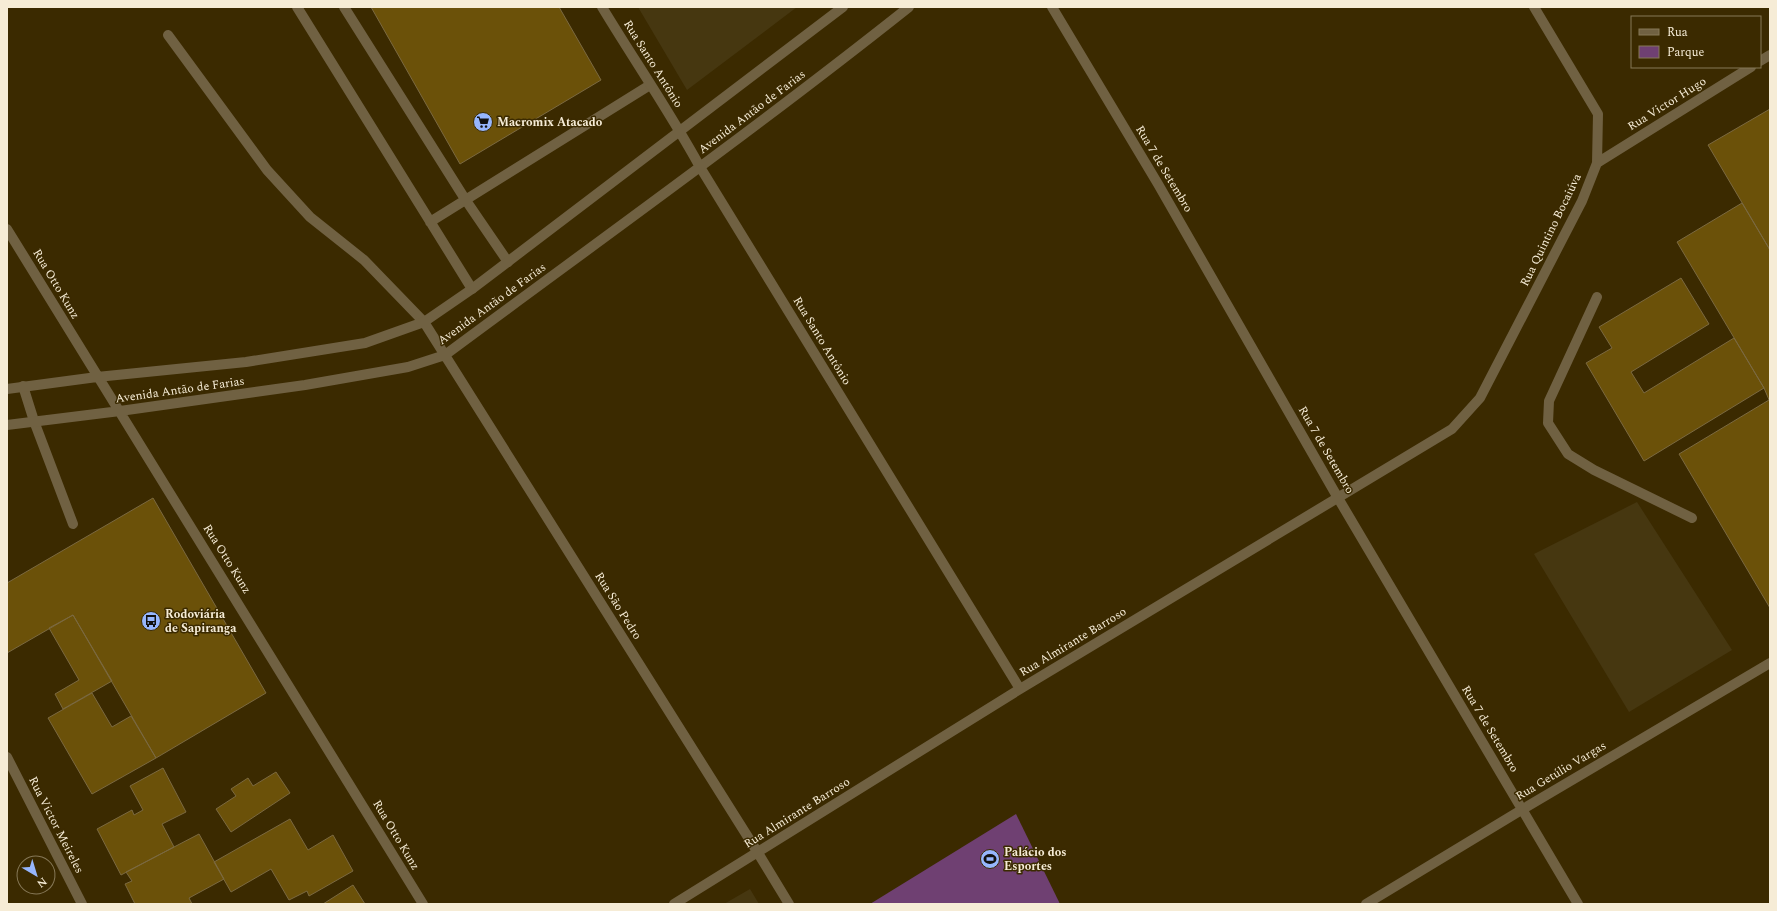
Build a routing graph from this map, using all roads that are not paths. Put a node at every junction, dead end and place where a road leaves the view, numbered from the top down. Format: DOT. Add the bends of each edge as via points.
graph roads {
  1 [pos="297,7"];
  2 [pos="344,7"];
  3 [pos="602,7"];
  4 [pos="843,7"];
  5 [pos="909,7"];
  6 [pos="1052,7"];
  7 [pos="1534,7"];
  8 [pos="168,35"];
  9 [pos="1770,55"];
  10 [pos="1761,60"];
  11 [pos="1749,68"];
  12 [pos="650,86"];
  13 [pos="680,130"];
  14 [pos="1597,163"];
  15 [pos="700,167"];
  16 [pos="465,199"];
  17 [pos="430,222"];
  18 [pos="7,229"];
  19 [pos="508,262"];
  20 [pos="472,289"];
  21 [pos="1597,297"];
  22 [pos="424,322"];
  23 [pos="445,355"];
  24 [pos="97,376"];
  25 [pos="23,386"];
  26 [pos="7,389"];
  27 [pos="1480,398"];
  28 [pos="120,412"];
  29 [pos="34,421"];
  30 [pos="7,425"];
  31 [pos="1338,498"];
  32 [pos="1692,518"];
  33 [pos="73,524"];
  34 [pos="1770,663"];
  35 [pos="1020,689"];
  36 [pos="7,757"];
  37 [pos="1522,809"];
  38 [pos="758,853"];
  39 [pos="82,904"];
  40 [pos="423,904"];
  41 [pos="674,904"];
  42 [pos="788,904"];
  43 [pos="1366,904"];
  44 [pos="1578,904"];
  1 -- 17 [label="street"];
  2 -- 16 [label="street"];
  3 -- 12 [label="street, Rua Santo Antônio"];
  4 -- 13 [label="street, Avenida Antão de Farias"];
  5 -- 15 [label="street, Avenida Antão de Farias"];
  6 -- 31 [label="street, Rua 7 de Setembro" via="1158,184"];
  7 -- 14 [label="street, Rua Quintino Bocaiúva" via="1598,114"];
  8 -- 22 [label="street, Rua São Pedro" via="267,170 310,217 364,260"];
  9 -- 10 [label="street"];
  11 -- 14 [label="street, Rua Victor Hugo"];
  12 -- 13 [label="street, Rua Santo Antônio"];
  12 -- 16 [label="street"];
  13 -- 15 [label="street, Rua Santo Antônio"];
  13 -- 19 [label="street, Avenida Antão de Farias"];
  14 -- 27 [label="street, Rua Quintino Bocaiúva" via="1582,201"];
  15 -- 23 [label="street, Avenida Antão de Farias"];
  15 -- 35 [label="street, Rua Santo Antônio"];
  16 -- 17 [label="street"];
  16 -- 19 [label="street"];
  17 -- 20 [label="street"];
  18 -- 24 [label="street, Rua Otto Kunz"];
  19 -- 20 [label="street, Avenida Antão de Farias"];
  20 -- 22 [label="street, Avenida Antão de Farias"];
  21 -- 32 [label="street" via="1549,401 1548,423 1568,454 1594,470"];
  22 -- 23 [label="street, Rua São Pedro"];
  22 -- 24 [label="street, Avenida Antão de Farias" via="365,343 246,362"];
  23 -- 28 [label="street, Avenida Antão de Farias" via="408,367 306,385"];
  23 -- 38 [label="street, Rua São Pedro"];
  24 -- 25 [label="street, Avenida Antão de Farias"];
  24 -- 28 [label="street, Rua Otto Kunz"];
  25 -- 26 [label="street, Avenida Antão de Farias"];
  25 -- 29 [label="street"];
  27 -- 31 [label="street, Rua Almirante Barroso" via="1452,429"];
  28 -- 29 [label="street, Avenida Antão de Farias"];
  28 -- 40 [label="street, Rua Otto Kunz"];
  29 -- 30 [label="street, Avenida Antão de Farias"];
  29 -- 33 [label="street"];
  31 -- 35 [label="street, Rua Almirante Barroso"];
  31 -- 37 [label="street, Rua 7 de Setembro"];
  34 -- 37 [label="street, Rua Getúlio Vargas"];
  35 -- 38 [label="street, Rua Almirante Barroso"];
  36 -- 39 [label="street, Rua Victor Meireles"];
  37 -- 43 [label="street, Rua Getúlio Vargas"];
  37 -- 44 [label="street, Rua 7 de Setembro"];
  38 -- 41 [label="street, Rua Almirante Barroso"];
  38 -- 42 [label="street, Rua São Pedro"];
}
